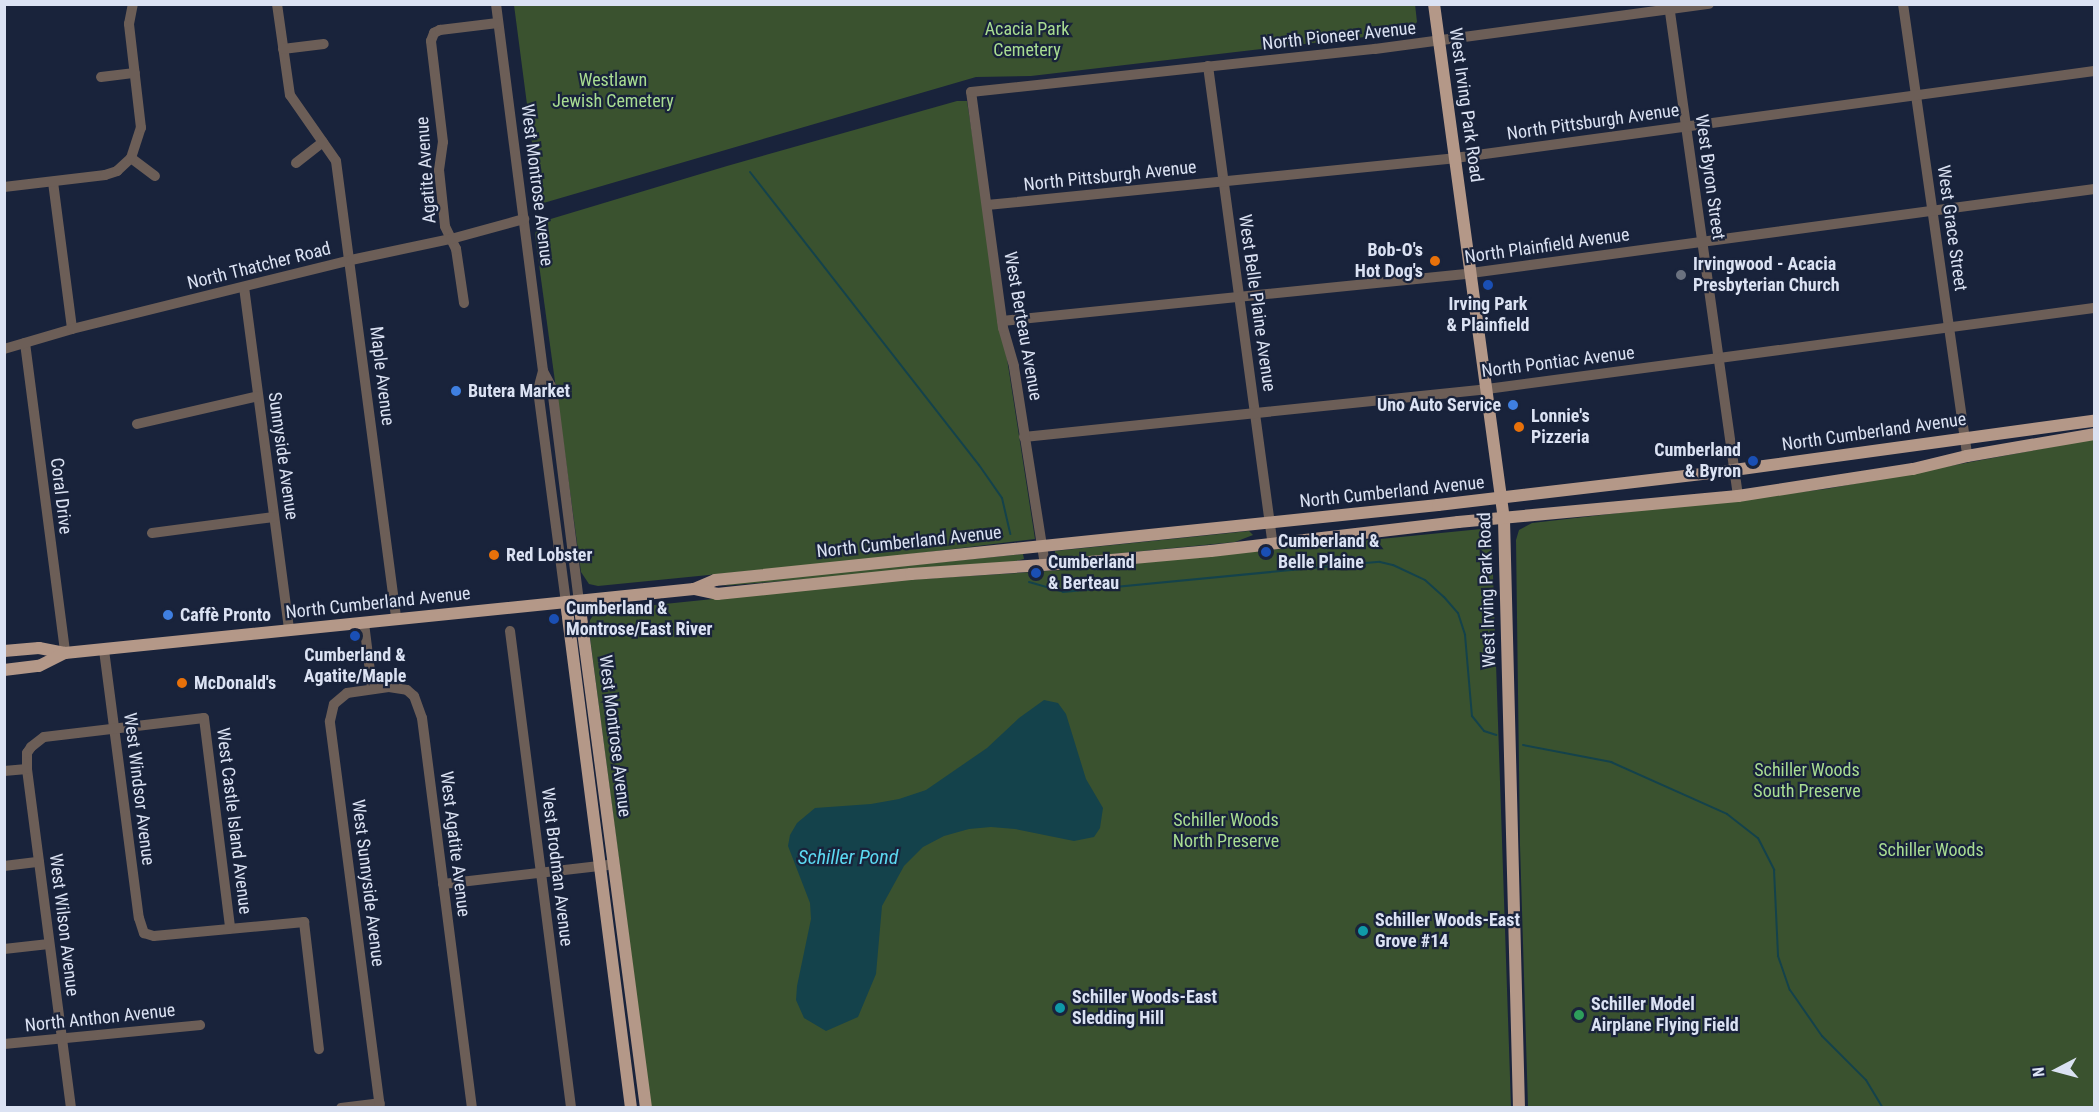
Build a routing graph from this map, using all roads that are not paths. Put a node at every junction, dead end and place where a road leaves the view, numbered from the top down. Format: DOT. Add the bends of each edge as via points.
graph roads {
  1 [pos="133,4"];
  2 [pos="277,4"];
  3 [pos="496,4"];
  4 [pos="1434,4"];
  5 [pos="1709,4"];
  6 [pos="1903,4"];
  7 [pos="1669,7"];
  8 [pos="498,23"];
  9 [pos="1439,41"];
  10 [pos="324,44"];
  11 [pos="283,50"];
  12 [pos="1208,66"];
  13 [pos="2094,71"];
  14 [pos="135,73"];
  15 [pos="101,77"];
  16 [pos="971,92"];
  17 [pos="1916,95"];
  18 [pos="1686,126"];
  19 [pos="323,142"];
  20 [pos="131,158"];
  21 [pos="1455,158"];
  22 [pos="296,163"];
  23 [pos="155,176"];
  24 [pos="1223,181"];
  25 [pos="53,182"];
  26 [pos="4,187"];
  27 [pos="2094,189"];
  28 [pos="987,205"];
  29 [pos="1932,210"];
  30 [pos="524,219"];
  31 [pos="450,239"];
  32 [pos="1702,242"];
  33 [pos="351,260"];
  34 [pos="1471,273"];
  35 [pos="244,286"];
  36 [pos="1239,297"];
  37 [pos="464,303"];
  38 [pos="2094,308"];
  39 [pos="1002,321"];
  40 [pos="1949,327"];
  41 [pos="72,329"];
  42 [pos="25,343"];
  43 [pos="4,349"];
  44 [pos="1718,358"];
  45 [pos="543,371"];
  46 [pos="1487,388"];
  47 [pos="258,396"];
  48 [pos="1255,413"];
  49 [pos="2094,421"];
  50 [pos="137,424"];
  51 [pos="2094,434"];
  52 [pos="1024,437"];
  53 [pos="1964,437"];
  54 [pos="1967,456"];
  55 [pos="1734,470"];
  56 [pos="1738,496"];
  57 [pos="1501,498"];
  58 [pos="274,517"];
  59 [pos="1504,520"];
  60 [pos="1270,523"];
  61 [pos="152,533"];
  62 [pos="1273,544"];
  63 [pos="1042,547"];
  64 [pos="1045,565"];
  65 [pos="694,589"];
  66 [pos="579,600"];
  67 [pos="566,602"];
  68 [pos="396,619"];
  69 [pos="364,623"];
  70 [pos="289,630"];
  71 [pos="510,631"];
  72 [pos="104,650"];
  73 [pos="4,651"];
  74 [pos="65,653"];
  75 [pos="4,670"];
  76 [pos="372,687"];
  77 [pos="115,729"];
  78 [pos="27,769"];
  79 [pos="4,771"];
  80 [pos="39,862"];
  81 [pos="614,864"];
  82 [pos="4,866"];
  83 [pos="600,866"];
  84 [pos="541,872"];
  85 [pos="443,884"];
  86 [pos="231,928"];
  87 [pos="49,944"];
  88 [pos="4,949"];
  89 [pos="200,1025"];
  90 [pos="62,1038"];
  91 [pos="4,1044"];
  92 [pos="319,1049"];
  93 [pos="380,1105"];
  94 [pos="71,1107"];
  95 [pos="340,1107"];
  96 [pos="472,1107"];
  97 [pos="571,1107"];
  98 [pos="632,1107"];
  99 [pos="646,1107"];
  100 [pos="1519,1107"];
  1 -- 14 [label="street" via="129,24"];
  2 -- 11 [label="street, Maple Avenue"];
  3 -- 8 [label="street, West Montrose Avenue"];
  4 -- 9 [label="main road, West Irving Park Road"];
  5 -- 7 [label="street, North Pioneer Avenue"];
  6 -- 17 [label="street, West Grace Street"];
  7 -- 9 [label="street, North Pioneer Avenue"];
  7 -- 18 [label="street, West Byron Street"];
  8 -- 30 [label="street, West Montrose Avenue"];
  8 -- 31 [label="street, Agatite Avenue" via="444,29 434,33 431,45 443,142 440,177"];
  9 -- 12 [label="street, North Pioneer Avenue"];
  9 -- 21 [label="main road, West Irving Park Road"];
  10 -- 11 [label="street"];
  11 -- 19 [label="street, Maple Avenue" via="290,95"];
  12 -- 16 [label="street, North Pioneer Avenue"];
  12 -- 24 [label="street, West Belle Plaine Avenue"];
  13 -- 17 [label="street, North Pittsburgh Avenue"];
  14 -- 15 [label="street"];
  14 -- 20 [label="street" via="141,128"];
  16 -- 28 [label="street, West Berteau Avenue"];
  17 -- 18 [label="street, North Pittsburgh Avenue"];
  17 -- 29 [label="street, West Grace Street"];
  18 -- 21 [label="street, North Pittsburgh Avenue"];
  18 -- 32 [label="street, West Byron Street"];
  19 -- 22 [label="street"];
  19 -- 33 [label="street, Maple Avenue" via="336,161"];
  20 -- 23 [label="street"];
  20 -- 25 [label="street" via="117,171"];
  21 -- 24 [label="street, North Pittsburgh Avenue"];
  21 -- 34 [label="main road, West Irving Park Road"];
  24 -- 28 [label="street, North Pittsburgh Avenue"];
  24 -- 36 [label="street, West Belle Plaine Avenue"];
  25 -- 26 [label="street"];
  25 -- 41 [label="street"];
  27 -- 29 [label="street, North Plainfield Avenue"];
  28 -- 39 [label="street, West Berteau Avenue"];
  29 -- 32 [label="street, North Plainfield Avenue"];
  29 -- 40 [label="street, West Grace Street"];
  30 -- 31 [label="street, North Thatcher Road"];
  30 -- 45 [label="street, West Montrose Avenue"];
  31 -- 33 [label="street, North Thatcher Road"];
  31 -- 37 [label="street, Agatite Avenue" via="456,249"];
  32 -- 34 [label="street, North Plainfield Avenue"];
  32 -- 44 [label="street, West Byron Street"];
  33 -- 35 [label="street, North Thatcher Road"];
  33 -- 68 [label="street, Maple Avenue"];
  34 -- 36 [label="street, North Plainfield Avenue"];
  34 -- 46 [label="main road, West Irving Park Road"];
  35 -- 41 [label="street, North Thatcher Road"];
  35 -- 47 [label="street, Sunnyside Avenue"];
  36 -- 39 [label="street, North Plainfield Avenue"];
  36 -- 48 [label="street, West Belle Plaine Avenue"];
  38 -- 40 [label="street, North Pontiac Avenue"];
  39 -- 52 [label="street, West Berteau Avenue" via="1014,366"];
  40 -- 44 [label="street, North Pontiac Avenue"];
  40 -- 53 [label="street, West Grace Street"];
  41 -- 42 [label="street, North Thatcher Road"];
  42 -- 43 [label="street, North Thatcher Road"];
  42 -- 74 [label="street, Coral Drive"];
  44 -- 46 [label="street, North Pontiac Avenue"];
  44 -- 55 [label="street, West Byron Street"];
  45 -- 66 [label="street, West Montrose Avenue" via="552,388"];
  45 -- 67 [label="street, West Montrose Avenue" via="538,390"];
  46 -- 48 [label="street, North Pontiac Avenue"];
  46 -- 57 [label="main road, West Irving Park Road"];
  47 -- 50 [label="street"];
  47 -- 58 [label="street, Sunnyside Avenue"];
  48 -- 52 [label="street, North Pontiac Avenue"];
  48 -- 60 [label="street, West Belle Plaine Avenue"];
  49 -- 53 [label="main road, North Cumberland Avenue"];
  51 -- 54 [label="main road, North Cumberland Avenue"];
  52 -- 63 [label="street, West Berteau Avenue"];
  53 -- 54 [label="street, West Grace Street"];
  53 -- 55 [label="main road, North Cumberland Avenue"];
  54 -- 56 [label="main road, North Cumberland Avenue" via="1913,469"];
  55 -- 56 [label="street, West Byron Street"];
  55 -- 57 [label="main road, North Cumberland Avenue"];
  56 -- 59 [label="main road, North Cumberland Avenue"];
  57 -- 59 [label="main road, West Irving Park Road"];
  57 -- 60 [label="main road, North Cumberland Avenue"];
  58 -- 61 [label="street"];
  58 -- 70 [label="street, Sunnyside Avenue"];
  59 -- 62 [label="main road, North Cumberland Avenue"];
  59 -- 100 [label="main road, West Irving Park Road"];
  60 -- 62 [label="street, West Belle Plaine Avenue"];
  60 -- 63 [label="main road, North Cumberland Avenue"];
  62 -- 64 [label="main road, North Cumberland Avenue"];
  63 -- 64 [label="street, West Berteau Avenue"];
  63 -- 65 [label="main road, North Cumberland Avenue" via="715,579"];
  64 -- 65 [label="main road, North Cumberland Avenue" via="880,576 717,594"];
  65 -- 66 [label="main road, North Cumberland Avenue"];
  66 -- 67 [label="main road, North Cumberland Avenue"];
  66 -- 81 [label="main road, West Montrose Avenue"];
  67 -- 68 [label="main road, North Cumberland Avenue"];
  67 -- 83 [label="main road, West Montrose Avenue"];
  68 -- 69 [label="main road, North Cumberland Avenue"];
  69 -- 70 [label="main road, North Cumberland Avenue"];
  69 -- 76 [label="street"];
  70 -- 72 [label="main road, North Cumberland Avenue"];
  71 -- 84 [label="street, West Brodman Avenue"];
  72 -- 74 [label="main road, North Cumberland Avenue"];
  72 -- 77 [label="street, West Windsor Avenue"];
  73 -- 74 [label="main road, North Cumberland Avenue" via="39,648"];
  74 -- 75 [label="main road, North Cumberland Avenue" via="39,666"];
  76 -- 85 [label="street, West Agatite Avenue" via="407,690 419,704"];
  76 -- 93 [label="street, West Sunnyside Avenue" via="346,693 334,704 330,722"];
  77 -- 78 [label="street, West Wilson Avenue" via="44,737 27,753"];
  77 -- 86 [label="street, West Windsor Avenue" via="144,933 154,936"];
  77 -- 86 [label="street, West Castle Island Avenue" via="204,718"];
  78 -- 79 [label="street"];
  78 -- 80 [label="street, West Wilson Avenue"];
  80 -- 82 [label="street"];
  80 -- 87 [label="street, West Wilson Avenue"];
  81 -- 83 [label="street"];
  81 -- 99 [label="main road, West Montrose Avenue"];
  83 -- 84 [label="street"];
  83 -- 98 [label="main road, West Montrose Avenue"];
  84 -- 85 [label="street"];
  84 -- 97 [label="street, West Brodman Avenue"];
  85 -- 96 [label="street, West Agatite Avenue"];
  86 -- 92 [label="street" via="304,922"];
  87 -- 88 [label="street"];
  87 -- 90 [label="street, West Wilson Avenue"];
  89 -- 90 [label="street, North Anthon Avenue"];
  90 -- 91 [label="street, North Anthon Avenue"];
  90 -- 94 [label="street, West Wilson Avenue"];
  93 -- 95 [label="street"];
}
